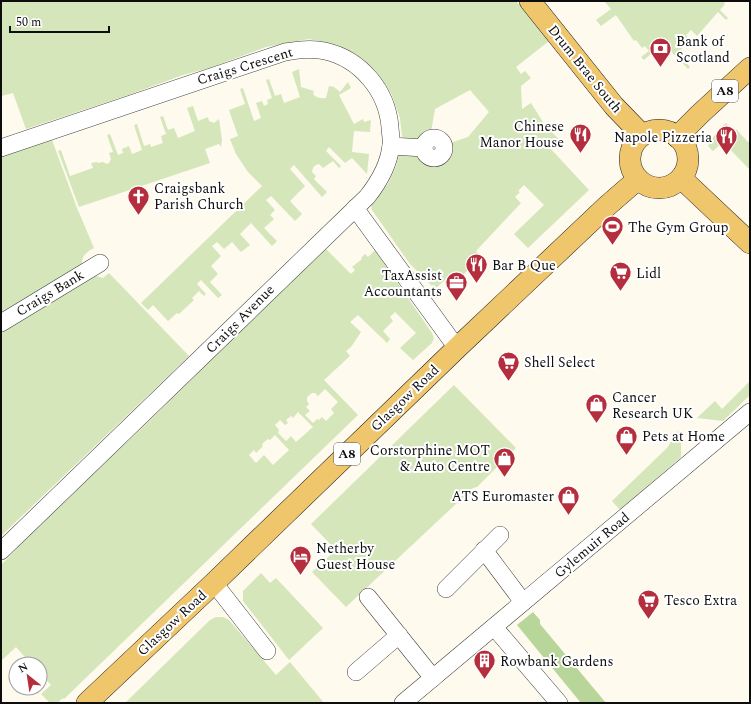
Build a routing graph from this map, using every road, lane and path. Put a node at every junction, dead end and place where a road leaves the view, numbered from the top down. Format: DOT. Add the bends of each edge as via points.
graph roads {
  1 [pos="532,2"];
  2 [pos="750,68"];
  3 [pos="642,135"];
  4 [pos="678,136"];
  5 [pos="391,146"];
  6 [pos="1,148"];
  7 [pos="424,148"];
  8 [pos="681,178"];
  9 [pos="638,179"];
  10 [pos="355,208"];
  11 [pos="750,243"];
  12 [pos="100,263"];
  13 [pos="1,323"];
  14 [pos="458,348"];
  15 [pos="750,412"];
  16 [pos="500,535"];
  17 [pos="484,550"];
  18 [pos="1,551"];
  19 [pos="214,583"];
  20 [pos="446,589"];
  21 [pos="368,597"];
  22 [pos="523,602"];
  23 [pos="494,626"];
  24 [pos="398,635"];
  25 [pos="267,651"];
  26 [pos="356,672"];
  27 [pos="434,678"];
  28 [pos="87,703"];
  29 [pos="403,703"];
  30 [pos="559,703"];
  1 -- 3 [label="main road, Drum Brae South" via="614,106"];
  2 -- 4 [label="main road, A8"];
  3 -- 4 [label="main road" via="664,130"];
  3 -- 9 [label="main road" via="633,146 630,159 633,173"];
  4 -- 8 [label="main road" via="684,143 688,161"];
  5 -- 6 [label="street, Craigs Crescent" via="390,122 384,102 365,73 336,54 300,49"];
  5 -- 7 [label="street"];
  5 -- 10 [label="street, Craigs Crescent" via="379,180"];
  8 -- 9 [label="main road" via="663,188 649,186"];
  8 -- 11 [label="main road"];
  9 -- 14 [label="main road, Glasgow Road / A8"];
  10 -- 14 [label="street"];
  10 -- 18 [label="street, Craigs Avenue"];
  12 -- 13 [label="street, Craigs Bank"];
  14 -- 19 [label="main road, Glasgow Road / A8"];
  15 -- 22 [label="street, Gylemuir Road"];
  16 -- 17 [label="street"];
  17 -- 20 [label="street"];
  17 -- 22 [label="street"];
  19 -- 25 [label="street"];
  19 -- 28 [label="main road, Glasgow Road / A8"];
  21 -- 24 [label="street"];
  22 -- 23 [label="street, Gylemuir Road"];
  23 -- 27 [label="street, Gylemuir Road"];
  23 -- 30 [label="street"];
  24 -- 26 [label="street"];
  24 -- 27 [label="street"];
  27 -- 29 [label="street, Gylemuir Road"];
}
